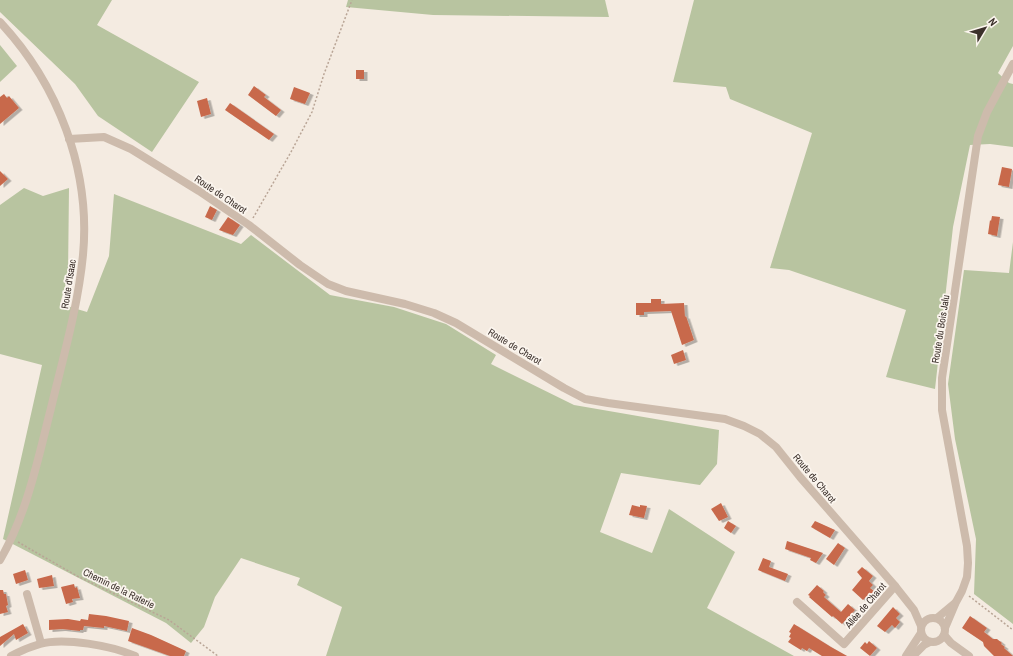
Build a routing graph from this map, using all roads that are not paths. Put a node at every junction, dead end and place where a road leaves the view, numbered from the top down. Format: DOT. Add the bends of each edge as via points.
graph roads {
  1 [pos="0,22"];
  2 [pos="1013,64"];
  3 [pos="69,139"];
  4 [pos="0,560"];
  5 [pos="895,586"];
  6 [pos="26,594"];
  7 [pos="797,602"];
  8 [pos="956,602"];
  9 [pos="914,610"];
  10 [pos="928,618"];
  11 [pos="937,618"];
  12 [pos="921,629"];
  13 [pos="944,631"];
  14 [pos="930,642"];
  15 [pos="41,644"];
  16 [pos="11,656"];
  17 [pos="135,656"];
  18 [pos="906,656"];
  19 [pos="913,656"];
  20 [pos="969,656"];
  1 -- 3 [label="street, Route d'Isaac" via="38,71 52,96"];
  2 -- 8 [label="street, Route du Bois Jalu" via="987,112 978,136 942,378 942,410 967,546 967,577"];
  3 -- 4 [label="street, Route d'Isaac" via="81,191 84,231 81,273 73,318 38,461 23,508"];
  3 -- 5 [label="street, Route de Charot" via="104,137 131,148 249,225 328,284 346,291 405,304 456,322 585,399 725,419 760,434 776,447"];
  5 -- 7 [label="street, Allée de Charot" via="844,644"];
  5 -- 9 [label="street, Route de Charot"];
  6 -- 15 [label="street"];
  8 -- 11 [label="street, Route du Bois Jalu"];
  8 -- 13 [label="street, Route du Bois Jalu"];
  9 -- 10 [label="street, Route de Charot"];
  9 -- 12 [label="street, Route de Charot"];
  10 -- 11 [label="street"];
  10 -- 12 [label="street" via="922,622"];
  11 -- 13 [label="street" via="942,621"];
  12 -- 14 [label="street" via="924,638"];
  12 -- 18 [label="street"];
  13 -- 14 [label="street" via="938,641"];
  13 -- 20 [label="street" via="951,643"];
  14 -- 19 [label="street" via="924,644"];
  15 -- 16 [label="street"];
  15 -- 17 [label="street" via="78,642"];
}
